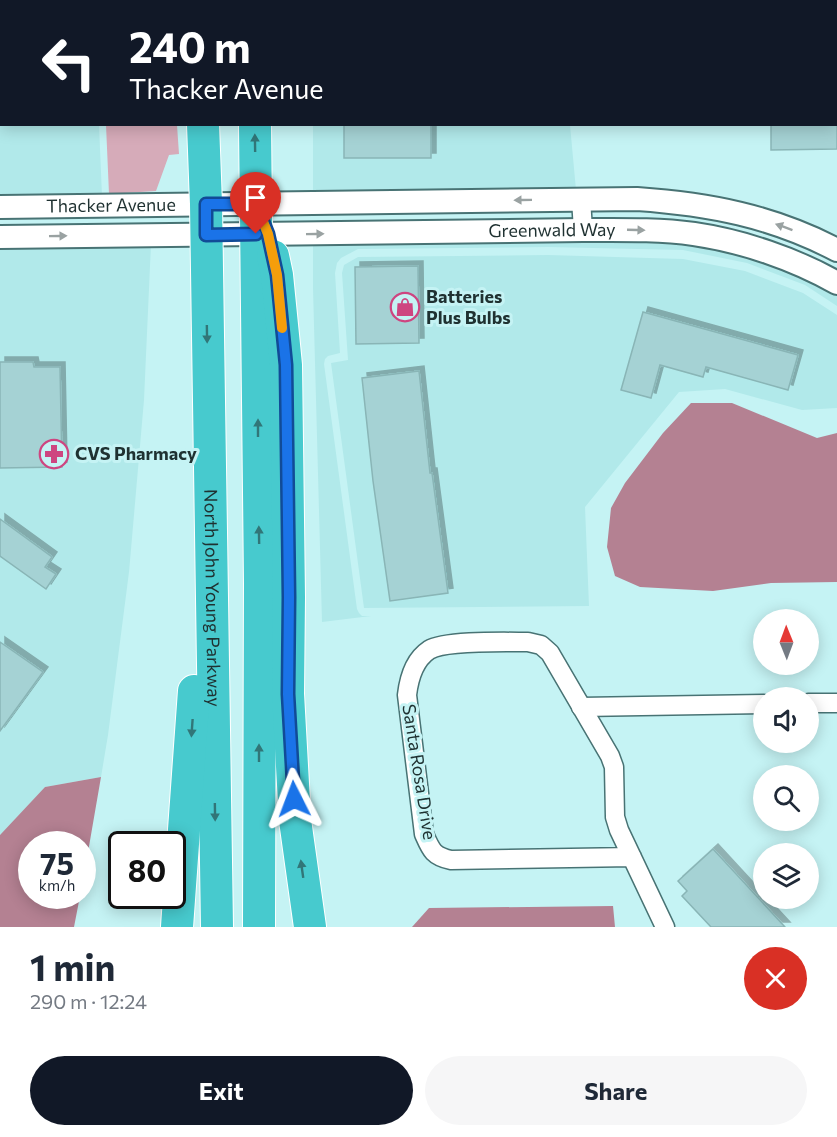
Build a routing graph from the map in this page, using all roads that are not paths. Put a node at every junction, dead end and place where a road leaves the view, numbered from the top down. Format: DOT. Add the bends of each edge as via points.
graph roads {
  1 [pos="203,126"];
  2 [pos="255,126"];
  3 [pos="581,199"];
  4 [pos="0,207"];
  5 [pos="206,220"];
  6 [pos="260,224"];
  7 [pos="584,230"];
  8 [pos="0,237"];
  9 [pos="837,250"];
  10 [pos="837,283"];
  11 [pos="208,418"];
  12 [pos="837,702"];
  13 [pos="819,703"];
  14 [pos="753,704"];
  15 [pos="581,707"];
  16 [pos="632,857"];
  17 [pos="177,927"];
  18 [pos="217,927"];
  19 [pos="259,927"];
  20 [pos="310,927"];
  21 [pos="665,927"];
  1 -- 5 [label="highway, North John Young Parkway"];
  6 -- 2 [label="highway, one-way"];
  3 -- 6 [label="street, Greenwald Way, one-way"];
  3 -- 7 [label="street"];
  9 -- 3 [label="street, Greenwald Way, one-way" via="790,229 718,208 637,199"];
  4 -- 5 [label="street, Thacker Avenue"];
  5 -- 6 [label="street, Thacker Avenue"];
  5 -- 6 [label="street, Thacker Avenue"];
  8 -- 5 [label="street, Thacker Avenue, one-way"];
  5 -- 11 [label="highway, North John Young Parkway, one-way"];
  6 -- 7 [label="street, Greenwald Way, one-way"];
  19 -- 6 [label="highway, one-way"];
  20 -- 6 [label="highway, one-way" via="295,820 288,694 286,365 277,275"];
  7 -- 10 [label="street, Greenwald Way, one-way" via="664,231 726,240 763,251"];
  11 -- 17 [label="highway, one-way" via="200,621"];
  11 -- 18 [label="highway, North John Young Parkway, one-way"];
  12 -- 13 [label="street"];
  14 -- 15 [label="street"];
  15 -- 16 [label="street, Santa Rosa Drive" via="614,767 615,817"];
  15 -- 16 [label="street, Santa Rosa Drive" via="550,653 541,645 446,644 430,649 418,661 407,695 424,834 439,858 451,860"];
  16 -- 21 [label="street, Santa Rosa Drive"];
}
